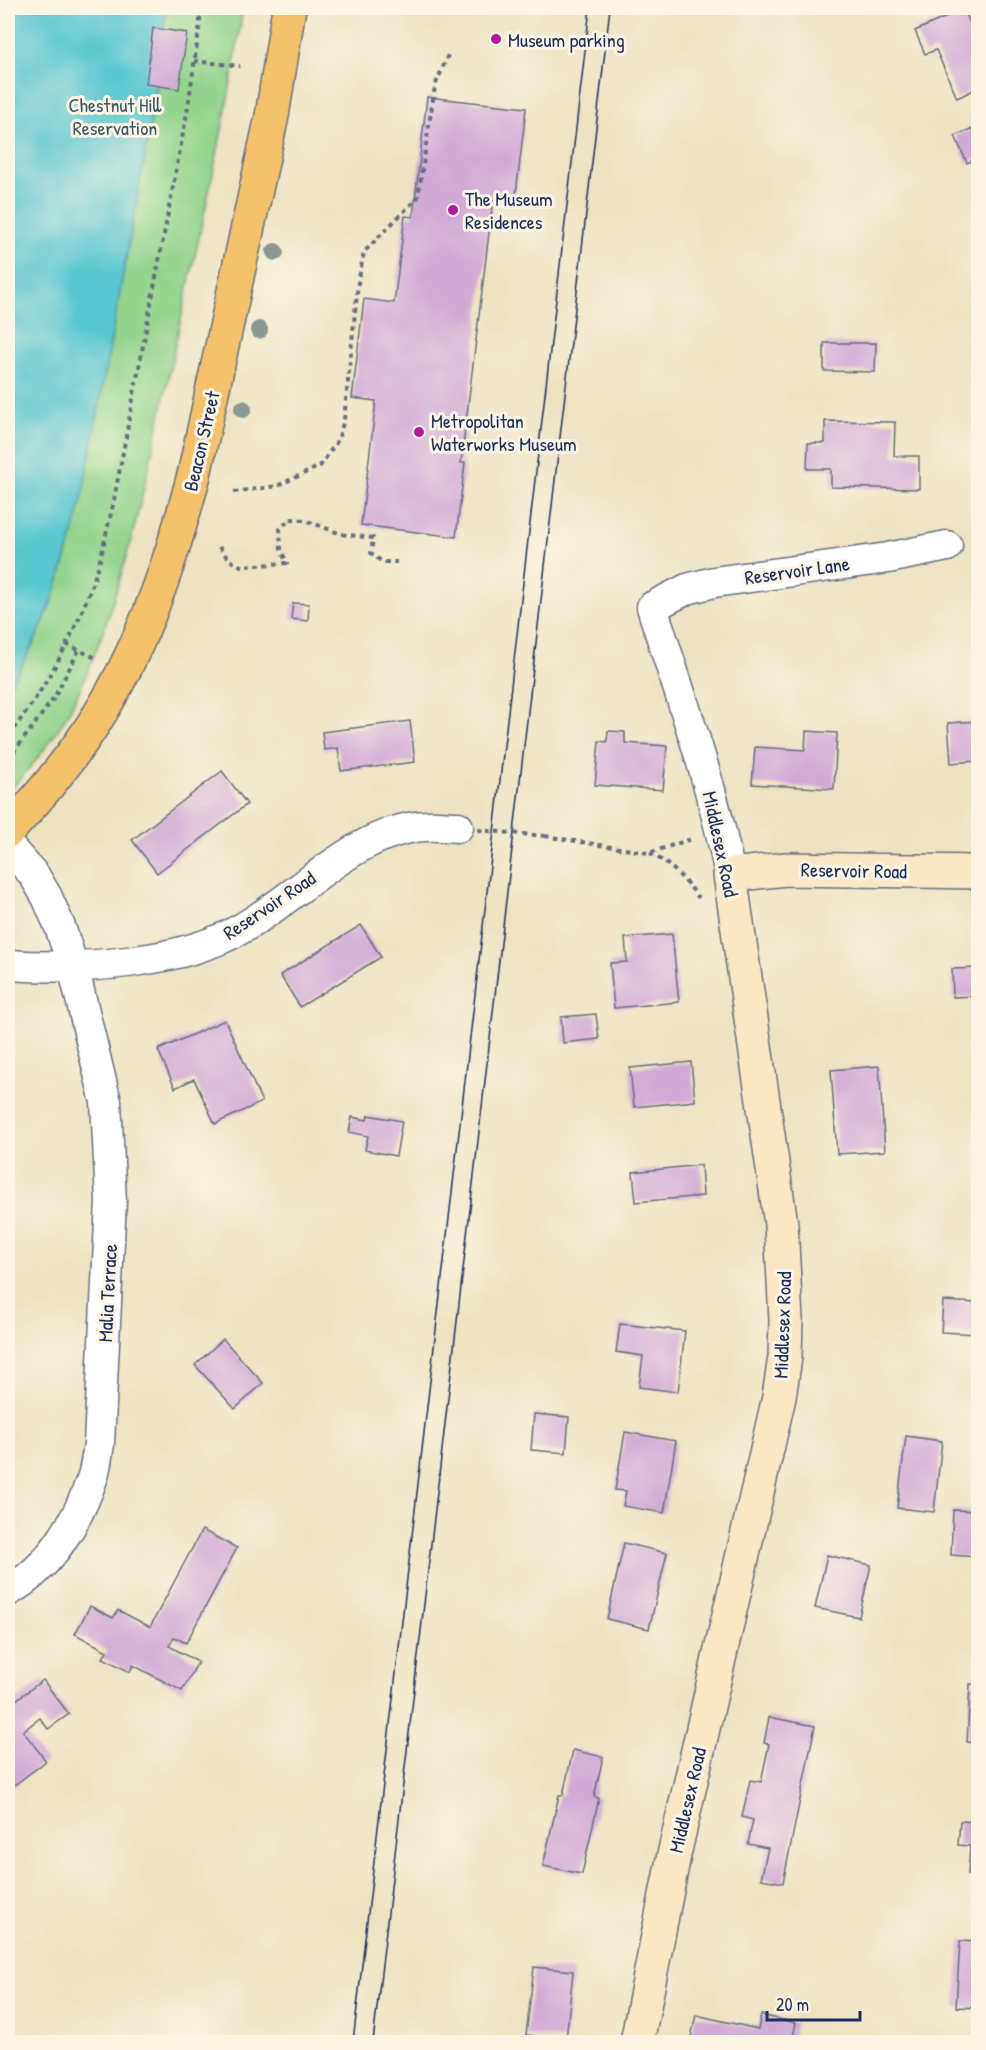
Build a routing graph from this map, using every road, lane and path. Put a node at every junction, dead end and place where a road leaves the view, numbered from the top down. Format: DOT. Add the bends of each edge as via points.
graph roads {
  1 [pos="200,8"];
  2 [pos="289,8"];
  3 [pos="470,8"];
  4 [pos="467,16"];
  5 [pos="448,55"];
  6 [pos="194,61"];
  7 [pos="240,66"];
  8 [pos="234,492"];
  9 [pos="947,546"];
  10 [pos="219,547"];
  11 [pos="397,562"];
  12 [pos="652,607"];
  13 [pos="66,644"];
  14 [pos="79,650"];
  15 [pos="93,657"];
  16 [pos="8,736"];
  17 [pos="8,760"];
  18 [pos="468,828"];
  19 [pos="8,831"];
  20 [pos="697,837"];
  21 [pos="8,846"];
  22 [pos="650,853"];
  23 [pos="978,872"];
  24 [pos="730,875"];
  25 [pos="706,906"];
  26 [pos="8,965"];
  27 [pos="73,966"];
  28 [pos="8,1591"];
  29 [pos="637,2043"];
  1 -- 6 [label="path"];
  2 -- 19 [label="main road, Beacon Street" via="272,116 194,476 159,590 112,694 87,734"];
  3 -- 4 [label="path"];
  5 -- 8 [label="path" via="435,86 418,197 364,252 345,420 338,440 320,466 304,474 277,486"];
  6 -- 7 [label="path"];
  6 -- 13 [label="path" via="113,505 98,565"];
  9 -- 12 [label="street, Reservoir Lane" via="714,582 687,589"];
  10 -- 11 [label="path" via="229,560 241,566 287,563 281,550 280,529 290,519 305,520 341,534 373,538 371,553 382,562"];
  12 -- 24 [label="street, Middlesex Road" via="712,794"];
  13 -- 14 [label="path"];
  13 -- 16 [label="path" via="52,672"];
  14 -- 15 [label="path"];
  14 -- 17 [label="path" via="54,698"];
  18 -- 22 [label="path, bridge"];
  18 -- 27 [label="street, Reservoir Road" via="425,826 371,842 321,871 244,928 194,949 163,957"];
  20 -- 22 [label="path"];
  21 -- 27 [label="street" via="34,875 47,897"];
  22 -- 25 [label="path" via="684,879"];
  23 -- 24 [label="street, Reservoir Road" via="786,869"];
  24 -- 29 [label="street, Middlesex Road" via="781,1224 786,1288 785,1357 771,1440 674,1855"];
  26 -- 27 [label="street, Reservoir Road"];
  27 -- 28 [label="street, Malia Terrace" via="106,1102 109,1151 110,1222 99,1444 93,1475 65,1535 45,1562"];
}
